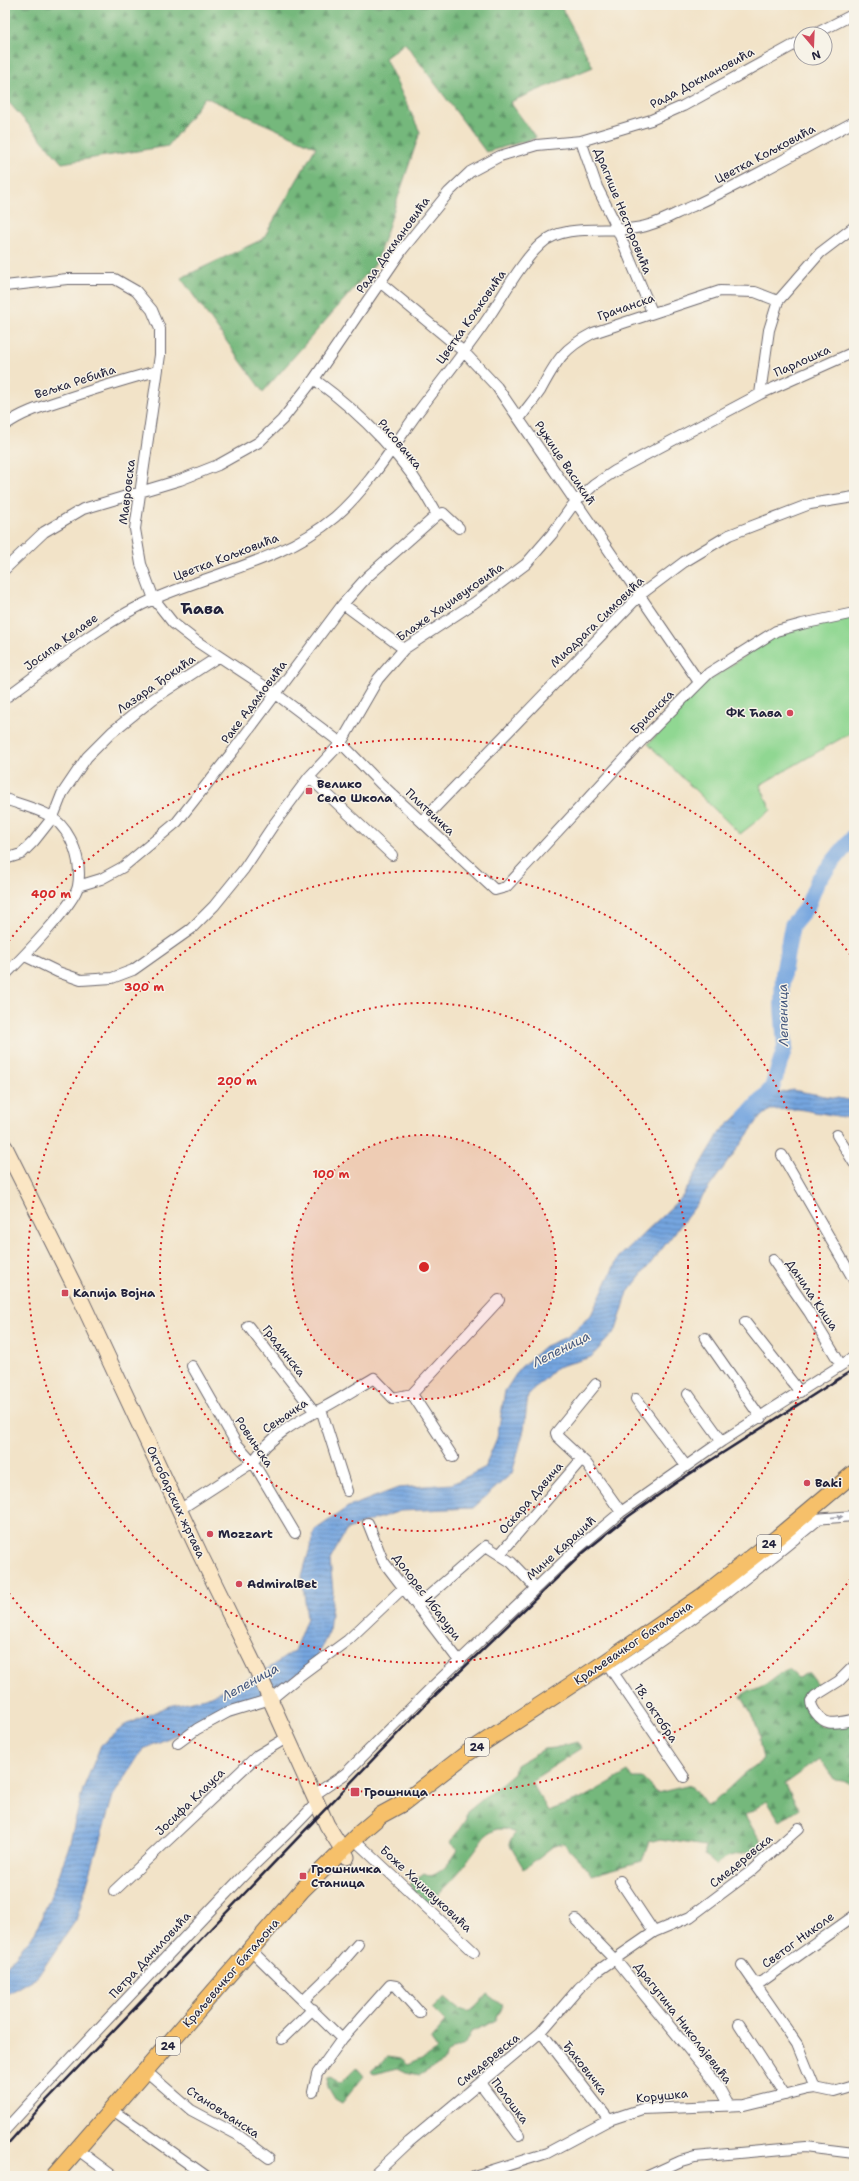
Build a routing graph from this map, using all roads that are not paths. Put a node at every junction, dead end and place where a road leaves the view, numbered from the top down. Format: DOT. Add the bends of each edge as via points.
graph roads {
  1 [pos="854,14"];
  2 [pos="831,26"];
  3 [pos="793,45"];
  4 [pos="854,122"];
  5 [pos="581,141"];
  6 [pos="854,227"];
  7 [pos="617,231"];
  8 [pos="381,283"];
  9 [pos="5,286"];
  10 [pos="778,301"];
  11 [pos="652,312"];
  12 [pos="464,352"];
  13 [pos="854,352"];
  14 [pos="157,371"];
  15 [pos="314,379"];
  16 [pos="760,394"];
  17 [pos="520,418"];
  18 [pos="5,425"];
  19 [pos="392,450"];
  20 [pos="140,492"];
  21 [pos="854,497"];
  22 [pos="575,502"];
  23 [pos="436,515"];
  24 [pos="459,528"];
  25 [pos="5,569"];
  26 [pos="640,595"];
  27 [pos="154,599"];
  28 [pos="343,604"];
  29 [pos="854,613"];
  30 [pos="404,649"];
  31 [pos="218,657"];
  32 [pos="699,682"];
  33 [pos="276,694"];
  34 [pos="5,698"];
  35 [pos="341,743"];
  36 [pos="309,777"];
  37 [pos="5,799"];
  38 [pos="53,817"];
  39 [pos="422,821"];
  40 [pos="392,855"];
  41 [pos="5,859"];
  42 [pos="78,886"];
  43 [pos="506,887"];
  44 [pos="25,956"];
  45 [pos="5,975"];
  46 [pos="837,1135"];
  47 [pos="5,1147"];
  48 [pos="782,1155"];
  49 [pos="854,1163"];
  50 [pos="773,1260"];
  51 [pos="854,1280"];
  52 [pos="499,1300"];
  53 [pos="745,1322"];
  54 [pos="248,1326"];
  55 [pos="705,1338"];
  56 [pos="854,1357"];
  57 [pos="841,1365"];
  58 [pos="192,1366"];
  59 [pos="596,1384"];
  60 [pos="800,1392"];
  61 [pos="412,1394"];
  62 [pos="688,1394"];
  63 [pos="636,1399"];
  64 [pos="317,1410"];
  65 [pos="761,1418"];
  66 [pos="722,1441"];
  67 [pos="453,1457"];
  68 [pos="581,1460"];
  69 [pos="253,1462"];
  70 [pos="686,1466"];
  71 [pos="854,1474"];
  72 [pos="347,1491"];
  73 [pos="179,1510"];
  74 [pos="621,1512"];
  75 [pos="854,1516"];
  76 [pos="798,1519"];
  77 [pos="819,1519"];
  78 [pos="368,1523"];
  79 [pos="295,1533"];
  80 [pos="500,1554"];
  81 [pos="536,1588"];
  82 [pos="402,1589"];
  83 [pos="417,1606"];
  84 [pos="460,1662"];
  85 [pos="854,1666"];
  86 [pos="610,1668"];
  87 [pos="269,1695"];
  88 [pos="854,1720"];
  89 [pos="288,1737"];
  90 [pos="178,1743"];
  91 [pos="684,1777"];
  92 [pos="316,1799"];
  93 [pos="403,1803"];
  94 [pos="800,1828"];
  95 [pos="360,1845"];
  96 [pos="345,1854"];
  97 [pos="620,1881"];
  98 [pos="114,1891"];
  99 [pos="854,1916"];
  100 [pos="576,1920"];
  101 [pos="654,1932"];
  102 [pos="358,1944"];
  103 [pos="250,1949"];
  104 [pos="474,1952"];
  105 [pos="613,1958"];
  106 [pos="742,1965"];
  107 [pos="757,1985"];
  108 [pos="304,2000"];
  109 [pos="312,2009"];
  110 [pos="420,2013"];
  111 [pos="739,2024"];
  112 [pos="541,2032"];
  113 [pos="282,2039"];
  114 [pos="342,2039"];
  115 [pos="146,2071"];
  116 [pos="480,2083"];
  117 [pos="854,2086"];
  118 [pos="815,2088"];
  119 [pos="313,2092"];
  120 [pos="785,2095"];
  121 [pos="729,2106"];
  122 [pos="113,2110"];
  123 [pos="609,2120"];
  124 [pos="5,2130"];
  125 [pos="519,2134"];
  126 [pos="78,2150"];
  127 [pos="854,2153"];
  128 [pos="269,2158"];
  129 [pos="54,2176"];
  130 [pos="113,2176"];
  131 [pos="206,2176"];
  132 [pos="373,2176"];
  133 [pos="474,2176"];
  134 [pos="648,2176"];
  1 -- 2 [label="street"];
  3 -- 5 [label="street, Рада Докмановића" via="683,106 651,120"];
  4 -- 7 [label="street, Цветка Кољковића" via="711,197 649,226"];
  5 -- 7 [label="street, Драгише Несторовића" via="594,181"];
  5 -- 8 [label="street, Рада Докмановића" via="536,145 500,156 470,172 449,192 402,250"];
  6 -- 10 [label="street" via="820,253"];
  7 -- 11 [label="street, Драгише Несторовића"];
  7 -- 12 [label="street, Цветка Кољковића" via="590,229 564,234 541,244"];
  8 -- 12 [label="street, Ружице Васикић"];
  8 -- 15 [label="street, Рада Докмановића"];
  9 -- 14 [label="street, Мавровска" via="67,279 115,279 136,291 152,310 160,329"];
  10 -- 11 [label="street, Грачанска" via="755,292 720,291"];
  10 -- 16 [label="street" via="769,330"];
  11 -- 17 [label="street, Грачанска" via="593,333 575,343 553,366 539,392"];
  12 -- 17 [label="street, Ружице Васикић" via="497,387"];
  12 -- 19 [label="street, Цветка Кољковића"];
  13 -- 16 [label="street, Парлошка"];
  14 -- 18 [label="street, Вељка Ребића" via="35,409"];
  14 -- 20 [label="street, Мавровска"];
  15 -- 19 [label="street, Рисовачка" via="352,410"];
  15 -- 20 [label="street, Рада Докмановића" via="282,420 259,442 218,465"];
  16 -- 22 [label="street, Блаже Хаџивуковића" via="615,471"];
  17 -- 22 [label="street, Ружице Васикић"];
  19 -- 23 [label="street, Рисовачка" via="428,498"];
  19 -- 27 [label="street, Цветка Кољковића" via="352,500 334,518 312,533 266,558"];
  20 -- 25 [label="street, Рада Докмановића" via="83,509 44,532"];
  20 -- 27 [label="street, Мавровска" via="137,544 141,564"];
  21 -- 26 [label="street, Миодрага Симовића" via="810,504 730,535 684,562"];
  22 -- 26 [label="street, Ружице Васикић"];
  22 -- 30 [label="street, Блаже Хаџивуковића" via="526,564 474,603"];
  23 -- 24 [label="street" via="443,513"];
  23 -- 28 [label="street, Раке Адамовића" via="367,577"];
  26 -- 32 [label="street, Ружице Васикић"];
  26 -- 39 [label="street, Миодрага Симовића"];
  27 -- 31 [label="street, Мавровска" via="173,623"];
  27 -- 34 [label="street, Јосипа Келаве" via="93,632"];
  28 -- 30 [label="street"];
  28 -- 33 [label="street, Раке Адамовића"];
  29 -- 32 [label="street, Брионска" via="776,631"];
  30 -- 35 [label="street, Блаже Хаџивуковића" via="378,679"];
  31 -- 33 [label="street, Мавровска"];
  31 -- 38 [label="street, Лазара Ђокића" via="153,699 112,732 87,757 62,794"];
  32 -- 43 [label="street, Брионска"];
  33 -- 35 [label="street, Мавровска"];
  33 -- 42 [label="street, Раке Адамовића" via="177,822 123,867 101,879"];
  35 -- 36 [label="street, Блаже Хаџивуковића"];
  35 -- 39 [label="street, Плитвичка"];
  36 -- 40 [label="street"];
  36 -- 44 [label="street, Блаже Хаџивуковића" via="244,869 214,906 191,929 133,970 112,978 81,980"];
  37 -- 38 [label="street"];
  38 -- 41 [label="street, Лазара Ђокића" via="22,854"];
  38 -- 42 [label="street" via="69,834 77,854"];
  39 -- 43 [label="street, Плитвичка" via="495,890"];
  42 -- 44 [label="street" via="72,900"];
  44 -- 45 [label="street"];
  46 -- 49 [label="street"];
  47 -- 73 [label="street, Октобарских жртава" via="75,1287"];
  48 -- 51 [label="street"];
  50 -- 57 [label="street, Данила Киша"];
  52 -- 61 [label="street"];
  53 -- 60 [label="street"];
  54 -- 64 [label="street, Градинска"];
  55 -- 65 [label="street"];
  56 -- 57 [label="street, Мине Караџић"];
  57 -- 60 [label="street, Мине Караџић"];
  58 -- 69 [label="street, Ровињска" via="236,1443"];
  59 -- 68 [label="street" via="556,1433"];
  60 -- 65 [label="street, Мине Караџић"];
  61 -- 64 [label="street, Сењачка" via="392,1398 374,1378"];
  61 -- 67 [label="street"];
  62 -- 66 [label="street"];
  63 -- 70 [label="street"];
  64 -- 69 [label="street, Сењачка" via="278,1434 260,1450"];
  64 -- 72 [label="street, Градинска"];
  65 -- 66 [label="street, Мине Караџић"];
  66 -- 70 [label="street, Мине Караџић"];
  68 -- 74 [label="street" via="586,1463"];
  68 -- 80 [label="street, Оскара Давича"];
  69 -- 73 [label="street, Сењачка"];
  69 -- 79 [label="street, Ровињска"];
  70 -- 74 [label="street, Мине Караџић"];
  71 -- 76 [label="main road, Краљевачког батаљона / 24"];
  73 -- 87 [label="street, Октобарских жртава"];
  74 -- 81 [label="street, Мине Караџић"];
  77 -- 75 [label="street, one-way"];
  76 -- 77 [label="street"];
  76 -- 86 [label="main road, Краљевачког батаљона / 24"];
  77 -- 86 [label="street" via="742,1583 674,1634"];
  78 -- 82 [label="street, Долорес Ибарури" via="383,1561"];
  80 -- 81 [label="street" via="512,1562"];
  80 -- 83 [label="street" via="486,1546"];
  81 -- 84 [label="street, Мине Караџић"];
  82 -- 83 [label="street, Долорес Ибарури"];
  82 -- 87 [label="street" via="348,1640"];
  83 -- 84 [label="street, Долорес Ибарури"];
  84 -- 92 [label="street, Мине Караџић"];
  85 -- 88 [label="street" via="839,1681 810,1701 822,1721 830,1723"];
  86 -- 91 [label="street, 18. октобра"];
  86 -- 93 [label="main road, Краљевачког батаљона / 24" via="466,1754"];
  87 -- 89 [label="street, Октобарских жртава"];
  87 -- 90 [label="street" via="228,1712"];
  89 -- 92 [label="street, Октобарских жртава"];
  89 -- 98 [label="street, Јосифа Клауса" via="258,1755"];
  92 -- 96 [label="street, Октобарских жртава"];
  92 -- 124 [label="street, Петра Даниловића"];
  93 -- 95 [label="main road, Краљевачког батаљона / 24" via="390,1819"];
  93 -- 96 [label="main road, Краљевачког батаљона / 24" via="381,1815"];
  94 -- 101 [label="street, Смедеревска" via="750,1872 690,1917"];
  95 -- 96 [label="main road, Краљевачког батаљона / 24"];
  95 -- 104 [label="street, Боже Хаџивуковића"];
  96 -- 103 [label="main road, Краљевачког батаљона / 24" via="302,1890"];
  97 -- 101 [label="street"];
  99 -- 107 [label="street, Светог Николе"];
  100 -- 105 [label="street"];
  101 -- 105 [label="street, Смедеревска"];
  102 -- 108 [label="street"];
  103 -- 108 [label="street"];
  103 -- 115 [label="main road, Краљевачког батаљона / 24"];
  105 -- 112 [label="street, Смедеревска" via="579,1988"];
  105 -- 121 [label="street, Драгутина Николајевића" via="717,2084"];
  106 -- 107 [label="street"];
  107 -- 118 [label="street" via="802,2055"];
  108 -- 109 [label="street"];
  109 -- 113 [label="street"];
  109 -- 114 [label="street"];
  110 -- 114 [label="street" via="396,1986 390,1985"];
  111 -- 120 [label="street"];
  112 -- 116 [label="street, Смедеревска"];
  112 -- 123 [label="street, Ђаковичка"];
  114 -- 119 [label="street" via="317,2074"];
  115 -- 122 [label="main road, Краљевачког батаљона / 24"];
  115 -- 128 [label="street, Становљанска" via="191,2110 238,2135"];
  116 -- 125 [label="street, Полошка"];
  116 -- 132 [label="street, Смедеревска" via="409,2142"];
  117 -- 118 [label="street, Корушка" via="834,2092"];
  118 -- 120 [label="street, Корушка"];
  120 -- 121 [label="street, Корушка"];
  121 -- 123 [label="street, Корушка" via="642,2109"];
  122 -- 126 [label="main road, Краљевачког батаљона / 24"];
  122 -- 131 [label="street"];
  123 -- 133 [label="street, Корушка" via="547,2153"];
  126 -- 129 [label="main road, Краљевачког батаљона / 24"];
  126 -- 130 [label="street"];
  127 -- 134 [label="street" via="806,2147 695,2157"];
}
